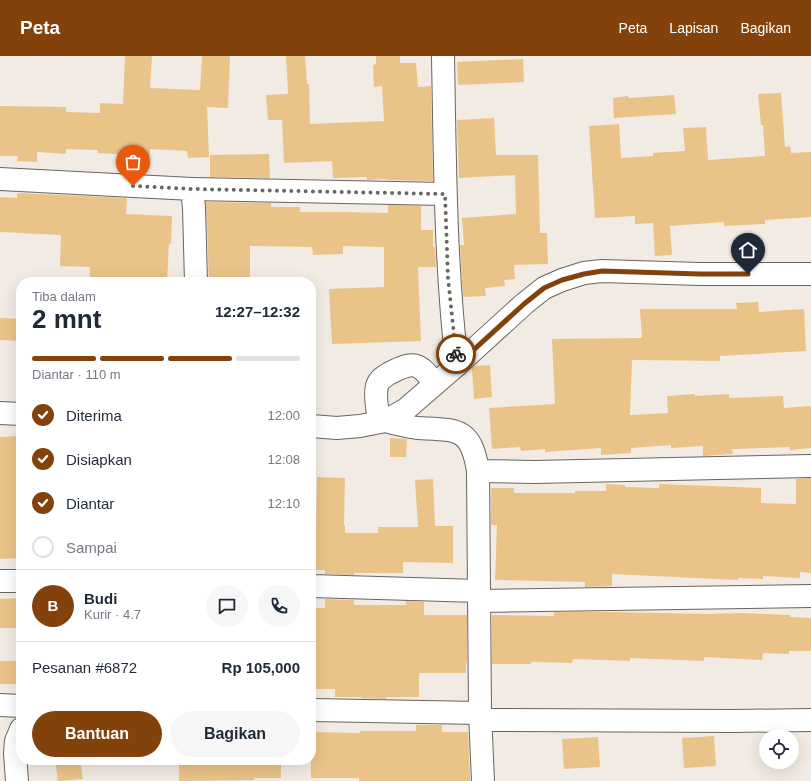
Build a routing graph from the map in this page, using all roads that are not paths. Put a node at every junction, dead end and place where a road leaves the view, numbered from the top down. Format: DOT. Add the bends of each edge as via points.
graph roads {
  1 [pos="443,56"];
  2 [pos="0,179"];
  3 [pos="192,189"];
  4 [pos="445,194"];
  5 [pos="811,274"];
  6 [pos="196,277"];
  7 [pos="457,365"];
  8 [pos="435,384"];
  9 [pos="0,413"];
  10 [pos="16,414"];
  11 [pos="382,421"];
  12 [pos="316,426"];
  13 [pos="811,466"];
  14 [pos="478,471"];
  15 [pos="0,581"];
  16 [pos="16,581"];
  17 [pos="316,586"];
  18 [pos="479,596"];
  19 [pos="811,596"];
  20 [pos="0,705"];
  21 [pos="16,706"];
  22 [pos="316,710"];
  23 [pos="480,716"];
  24 [pos="811,720"];
  25 [pos="16,741"];
  26 [pos="17,781"];
  27 [pos="483,781"];
  1 -- 4 [label="street"];
  2 -- 3 [label="street"];
  3 -- 4 [label="street"];
  3 -- 6 [label="street"];
  4 -- 7 [label="street" via="448,278"];
  5 -- 7 [label="street" via="602,271 584,274 544,288"];
  7 -- 8 [label="street"];
  8 -- 11 [label="street" via="405,410"];
  8 -- 11 [label="street" via="423,369 414,364 403,366 383,378 378,384 375,396"];
  9 -- 10 [label="street"];
  11 -- 12 [label="street" via="337,428"];
  11 -- 14 [label="street" via="457,431 470,443"];
  13 -- 14 [label="street"];
  14 -- 18 [label="street"];
  15 -- 16 [label="street"];
  17 -- 18 [label="street"];
  18 -- 19 [label="street"];
  18 -- 23 [label="street"];
  20 -- 21 [label="street"];
  22 -- 23 [label="street"];
  23 -- 24 [label="street" via="686,721"];
  23 -- 27 [label="street"];
  25 -- 26 [label="street"];
}
